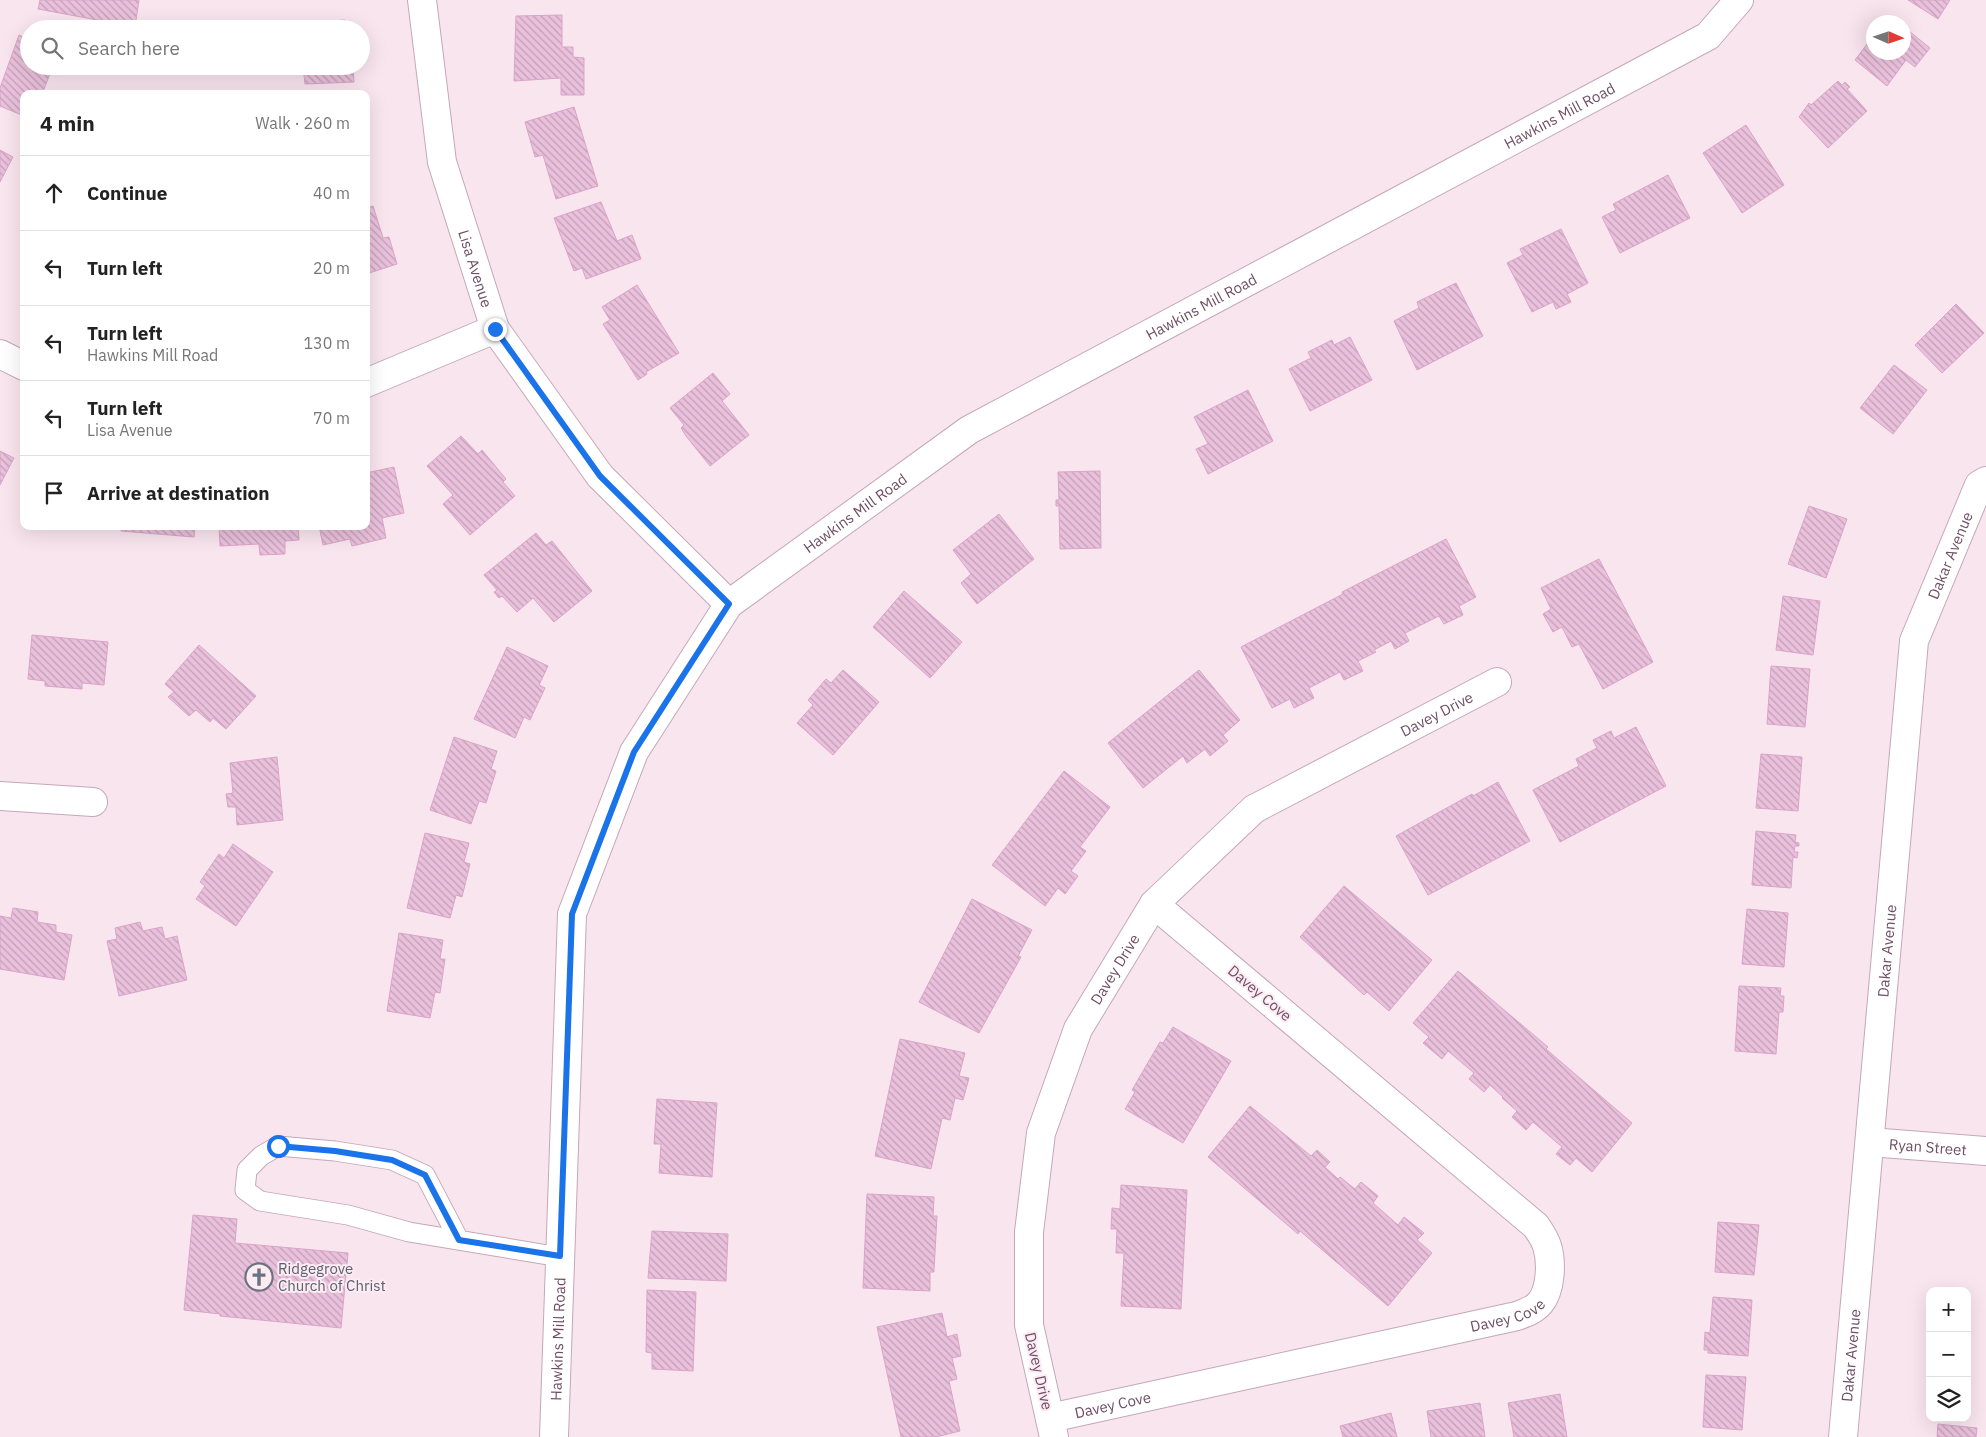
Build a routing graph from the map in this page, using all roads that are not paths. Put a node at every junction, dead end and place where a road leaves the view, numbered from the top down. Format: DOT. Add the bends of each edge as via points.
graph roads {
  1 [pos="422,0"];
  2 [pos="1739,0"];
  3 [pos="495,329"];
  4 [pos="0,354"];
  5 [pos="20,364"];
  6 [pos="370,381"];
  7 [pos="1986,481"];
  8 [pos="729,604"];
  9 [pos="1497,682"];
  10 [pos="0,796"];
  11 [pos="93,802"];
  12 [pos="1154,904"];
  13 [pos="1870,1142"];
  14 [pos="1986,1151"];
  15 [pos="459,1240"];
  16 [pos="560,1256"];
  17 [pos="1052,1427"];
  18 [pos="554,1437"];
  19 [pos="1843,1437"];
  1 -- 3 [label="street, Lisa Avenue" via="442,162"];
  2 -- 8 [label="street, Hawkins Mill Road" via="1708,36 969,430"];
  3 -- 6 [label="street"];
  3 -- 8 [label="street, Lisa Avenue" via="600,476"];
  4 -- 5 [label="street"];
  7 -- 13 [label="street, Dakar Avenue" via="1980,485 1914,641"];
  8 -- 16 [label="street, Hawkins Mill Road" via="634,752 572,914"];
  9 -- 12 [label="street, Davey Drive" via="1254,809"];
  10 -- 11 [label="street"];
  12 -- 17 [label="street, Davey Drive" via="1078,1029 1041,1133 1029,1232 1029,1325"];
  12 -- 17 [label="street, Davey Cove" via="1536,1226 1547,1245 1549,1261 1545,1294 1531,1311 1517,1316"];
  13 -- 14 [label="street, Ryan Street"];
  13 -- 19 [label="street, Dakar Avenue"];
  15 -- 15 [label="lane" via="409,1232 348,1215 260,1202 245,1190 247,1170 278,1146 392,1160 425,1175"];
  15 -- 16 [label="lane"];
  16 -- 18 [label="street, Hawkins Mill Road"];
}
